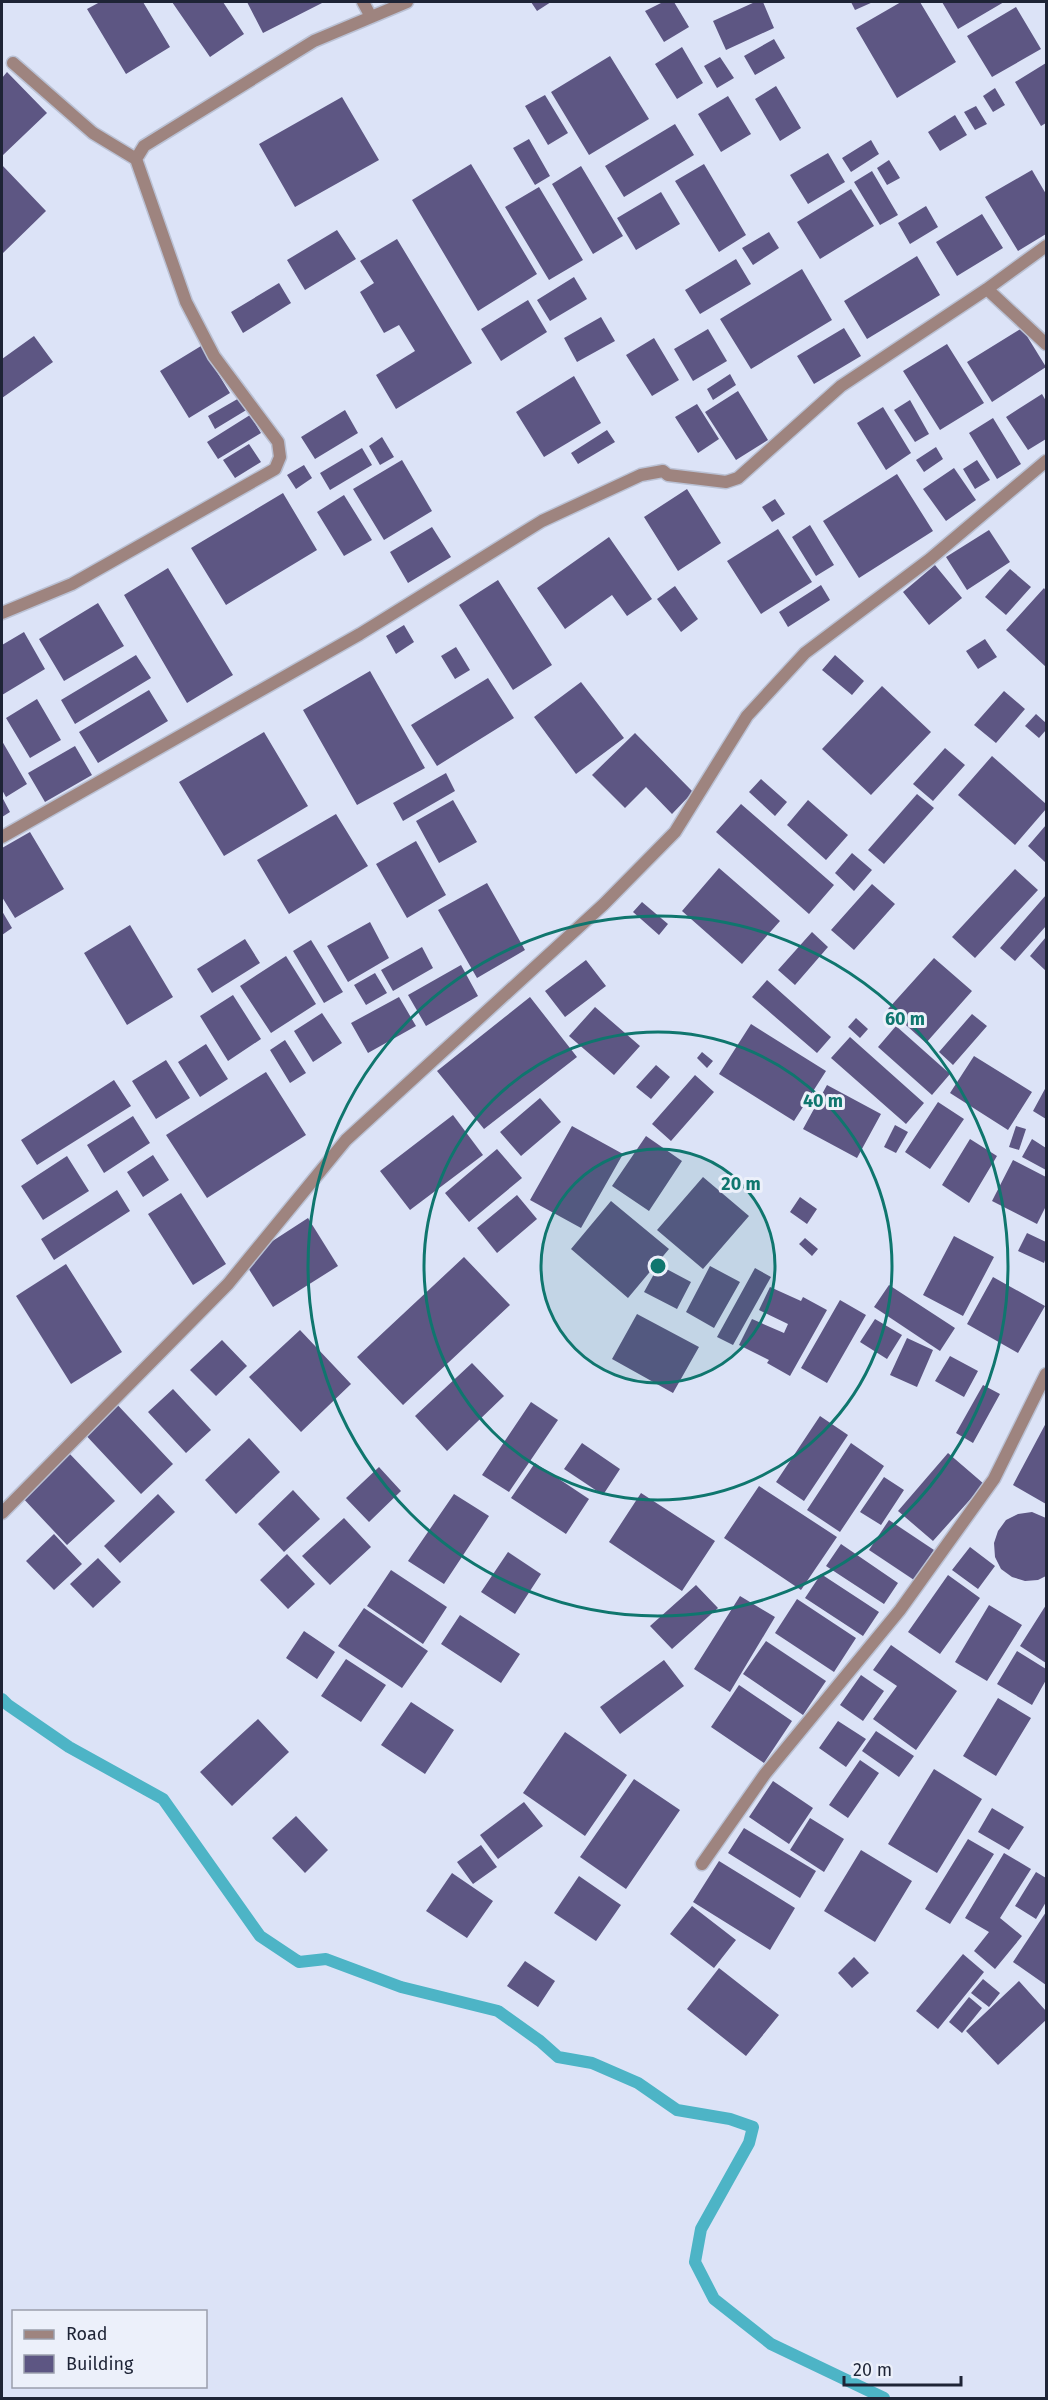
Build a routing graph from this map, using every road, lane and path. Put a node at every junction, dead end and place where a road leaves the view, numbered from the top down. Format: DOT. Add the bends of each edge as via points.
graph roads {
  1 [pos="363,2"];
  2 [pos="407,2"];
  3 [pos="371,17"];
  4 [pos="13,63"];
  5 [pos="136,159"];
  6 [pos="1047,246"];
  7 [pos="987,289"];
  8 [pos="1047,344"];
  9 [pos="1047,461"];
  10 [pos="2,612"];
  11 [pos="2,837"];
  12 [pos="1047,1374"];
  13 [pos="2,1513"];
  14 [pos="702,1864"];
  1 -- 3 [label="street"];
  2 -- 3 [label="street"];
  3 -- 5 [label="street" via="314,41 144,146"];
  4 -- 5 [label="street" via="93,133"];
  5 -- 10 [label="street" via="186,302 214,356 278,442 280,457 275,469 173,528 72,584"];
  6 -- 7 [label="street"];
  7 -- 8 [label="street"];
  7 -- 11 [label="street" via="841,386 738,478 726,482 653,472 542,521 360,634"];
  9 -- 13 [label="street" via="930,559 805,653 747,716 675,832 604,904 346,1140 228,1284"];
  12 -- 14 [label="street" via="994,1479 900,1610 765,1774"];
}
